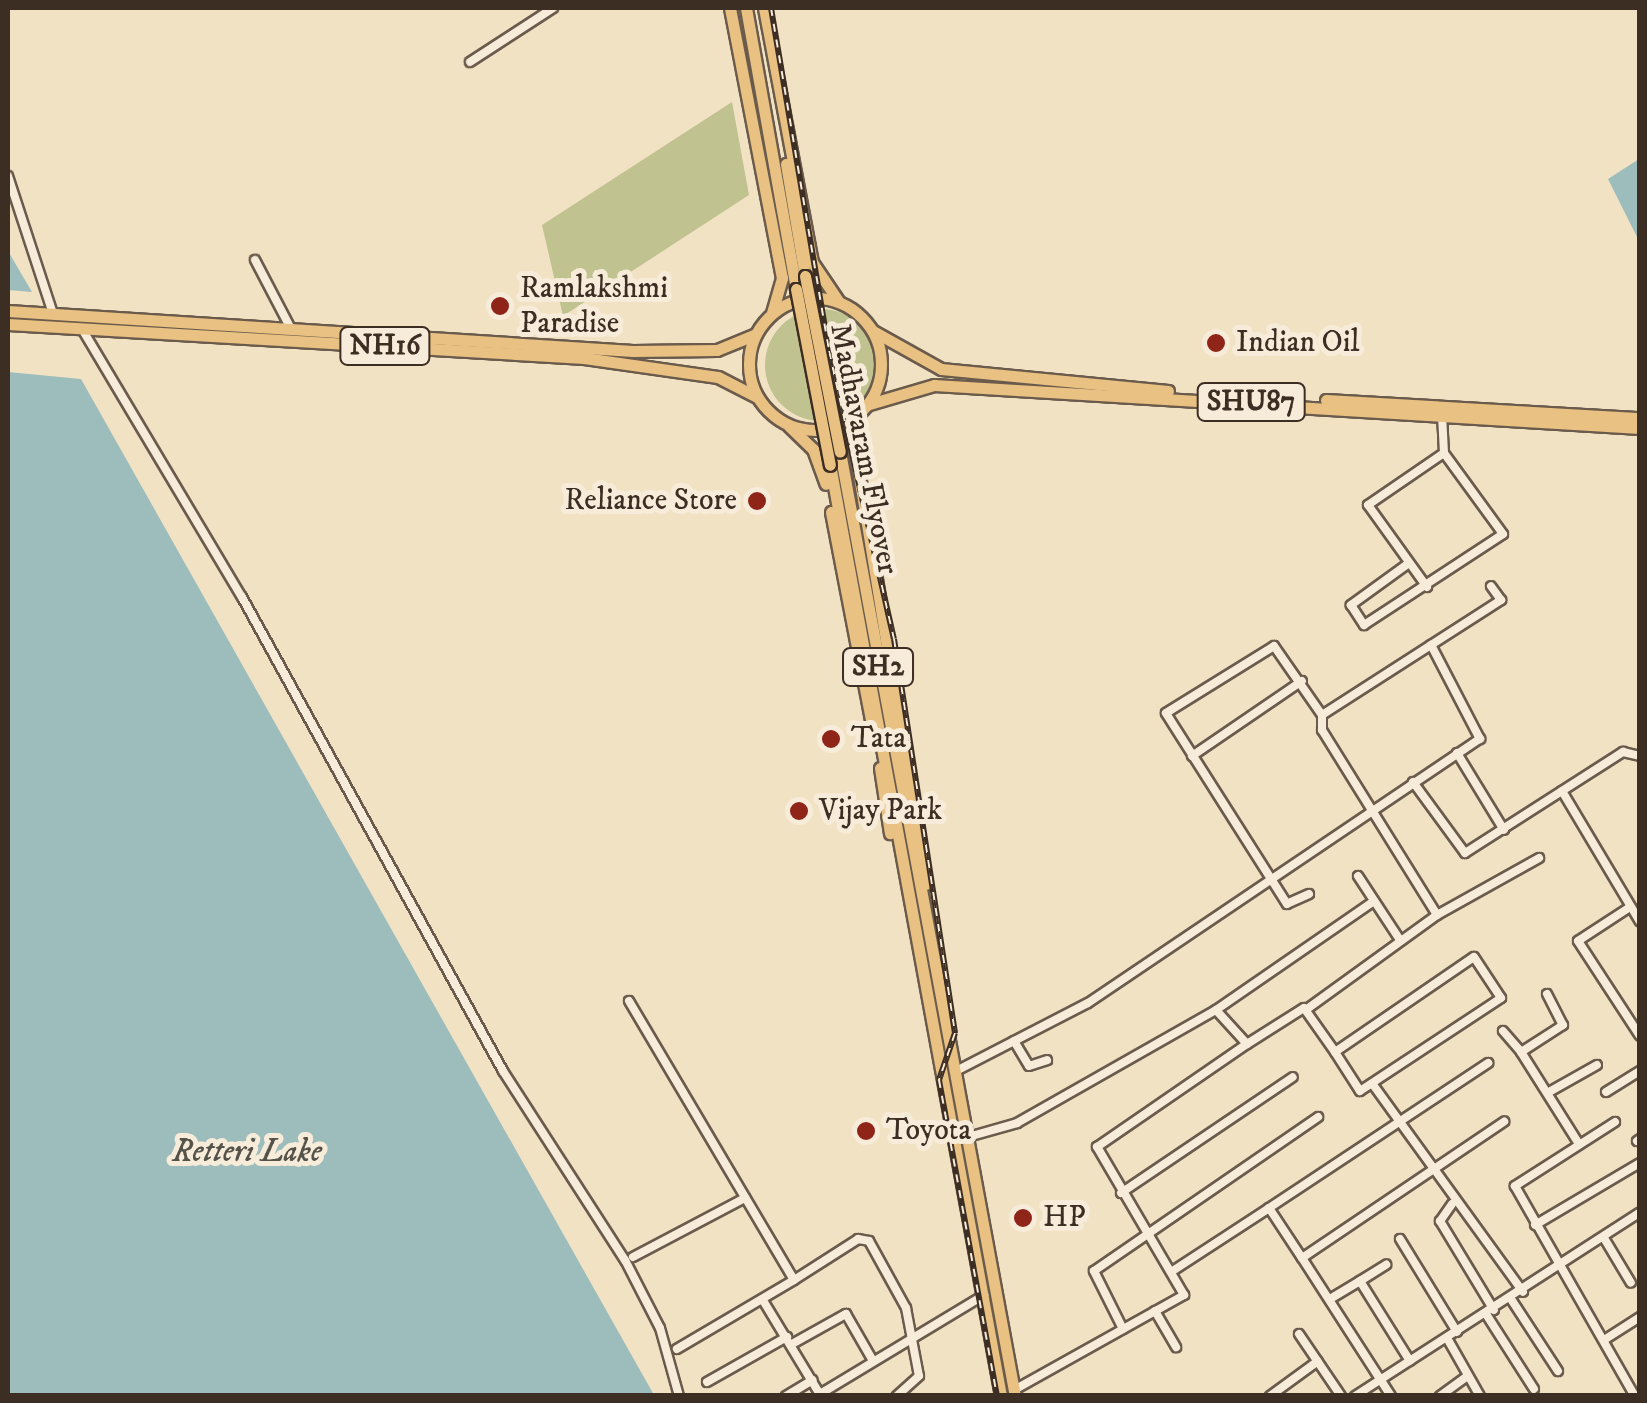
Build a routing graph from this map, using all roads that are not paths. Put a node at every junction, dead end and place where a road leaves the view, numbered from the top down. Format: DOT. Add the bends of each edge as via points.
graph roads {
  1 [pos="552,8"];
  2 [pos="730,8"];
  3 [pos="746,8"];
  4 [pos="761,8"];
  5 [pos="470,62"];
  6 [pos="8,176"];
  7 [pos="255,260"];
  8 [pos="839,302"];
  9 [pos="8,311"];
  10 [pos="54,314"];
  11 [pos="772,314"];
  12 [pos="8,324"];
  13 [pos="290,327"];
  14 [pos="82,328"];
  15 [pos="873,331"];
  16 [pos="756,334"];
  17 [pos="928,363"];
  18 [pos="924,386"];
  19 [pos="757,398"];
  20 [pos="866,405"];
  21 [pos="1442,416"];
  22 [pos="1640,418"];
  23 [pos="850,420"];
  24 [pos="789,426"];
  25 [pos="1640,428"];
  26 [pos="1444,453"];
  27 [pos="1409,563"];
  28 [pos="1491,586"];
  29 [pos="1427,587"];
  30 [pos="1432,645"];
  31 [pos="1302,681"];
  32 [pos="1322,715"];
  33 [pos="1457,754"];
  34 [pos="1192,756"];
  35 [pos="1640,756"];
  36 [pos="1413,782"];
  37 [pos="1562,792"];
  38 [pos="1372,814"];
  39 [pos="1504,830"];
  40 [pos="1538,858"];
  41 [pos="1358,876"];
  42 [pos="1270,881"];
  43 [pos="910,884"];
  44 [pos="1310,894"];
  45 [pos="922,898"];
  46 [pos="1374,901"];
  47 [pos="1630,907"];
  48 [pos="1437,915"];
  49 [pos="1640,922"];
  50 [pos="1400,940"];
  51 [pos="1546,994"];
  52 [pos="629,1001"];
  53 [pos="1307,1009"];
  54 [pos="1216,1010"];
  55 [pos="1503,1031"];
  56 [pos="1640,1036"];
  57 [pos="1014,1042"];
  58 [pos="1247,1044"];
  59 [pos="1335,1052"];
  60 [pos="1521,1052"];
  61 [pos="1047,1060"];
  62 [pos="1488,1064"];
  63 [pos="1597,1064"];
  64 [pos="1640,1070"];
  65 [pos="956,1071"];
  66 [pos="1294,1077"];
  67 [pos="1374,1086"];
  68 [pos="1549,1092"];
  69 [pos="1606,1092"];
  70 [pos="1318,1117"];
  71 [pos="1400,1122"];
  72 [pos="1504,1122"];
  73 [pos="1615,1122"];
  74 [pos="968,1137"];
  75 [pos="1580,1144"];
  76 [pos="1640,1163"];
  77 [pos="1432,1170"];
  78 [pos="1121,1193"];
  79 [pos="745,1198"];
  80 [pos="1452,1204"];
  81 [pos="1269,1208"];
  82 [pos="1639,1212"];
  83 [pos="1535,1226"];
  84 [pos="1147,1234"];
  85 [pos="1604,1238"];
  86 [pos="1400,1239"];
  87 [pos="633,1258"];
  88 [pos="1302,1258"];
  89 [pos="1386,1265"];
  90 [pos="1560,1269"];
  91 [pos="1171,1272"];
  92 [pos="794,1280"];
  93 [pos="1360,1281"];
  94 [pos="1631,1282"];
  95 [pos="1523,1292"];
  96 [pos="984,1296"];
  97 [pos="1330,1298"];
  98 [pos="1512,1299"];
  99 [pos="764,1302"];
  100 [pos="1155,1310"];
  101 [pos="1490,1312"];
  102 [pos="1640,1316"];
  103 [pos="1122,1329"];
  104 [pos="1457,1332"];
  105 [pos="1299,1334"];
  106 [pos="912,1338"];
  107 [pos="1447,1338"];
  108 [pos="789,1340"];
  109 [pos="1604,1340"];
  110 [pos="1176,1346"];
  111 [pos="677,1349"];
  112 [pos="874,1361"];
  113 [pos="1318,1361"];
  114 [pos="1410,1361"];
  115 [pos="1558,1371"];
  116 [pos="1468,1376"];
  117 [pos="813,1380"];
  118 [pos="1381,1380"];
  119 [pos="707,1382"];
  120 [pos="1534,1389"];
  121 [pos="1010,1394"];
  122 [pos="821,1395"];
  123 [pos="679,1396"];
  124 [pos="786,1396"];
  125 [pos="897,1396"];
  126 [pos="1270,1396"];
  127 [pos="1340,1396"];
  128 [pos="1356,1396"];
  129 [pos="1391,1396"];
  130 [pos="1440,1396"];
  131 [pos="1480,1396"];
  132 [pos="1635,1396"];
  1 -- 5 [label="street"];
  2 -- 11 [label="main road" via="782,278"];
  3 -- 43 [label="main road, Madhavaram Flyover / SH2, bridge"];
  4 -- 8 [label="main road" via="812,262"];
  4 -- 43 [label="main road, Madhavaram Flyover / SH2, bridge"];
  6 -- 10 [label="street"];
  7 -- 13 [label="street"];
  8 -- 11 [label="main road" via="804,298"];
  8 -- 15 [label="main road, SHU87"];
  9 -- 10 [label="main road, NH16"];
  10 -- 13 [label="main road, NH16"];
  11 -- 16 [label="main road"];
  12 -- 14 [label="main road, NH16"];
  13 -- 16 [label="main road, NH16" via="634,350 717,350"];
  14 -- 19 [label="main road, NH16" via="602,360 718,377"];
  14 -- 123 [label="street" via="503,1071 625,1260 660,1328"];
  15 -- 17 [label="main road, SHU87"];
  15 -- 20 [label="main road" via="881,370"];
  16 -- 19 [label="main road" via="749,355"];
  17 -- 18 [label="main road"];
  17 -- 22 [label="main road, SHU87" via="1181,392"];
  18 -- 20 [label="main road, SHU87"];
  18 -- 21 [label="main road, SHU87"];
  19 -- 24 [label="main road"];
  20 -- 23 [label="main road, SHU87"];
  21 -- 25 [label="main road, SHU87"];
  21 -- 26 [label="street"];
  23 -- 24 [label="main road"];
  23 -- 45 [label="main road"];
  24 -- 43 [label="main road" via="823,471"];
  26 -- 27 [label="street" via="1368,505"];
  26 -- 29 [label="street" via="1504,534"];
  27 -- 29 [label="street"];
  27 -- 29 [label="street" via="1353,601 1363,624"];
  28 -- 30 [label="street" via="1500,600"];
  30 -- 32 [label="street"];
  30 -- 33 [label="street" via="1482,730"];
  31 -- 32 [label="street"];
  31 -- 34 [label="street"];
  31 -- 34 [label="street" via="1274,646 1167,711"];
  32 -- 38 [label="street" via="1322,730"];
  33 -- 36 [label="street"];
  33 -- 39 [label="street"];
  34 -- 42 [label="street"];
  35 -- 37 [label="street" via="1623,752"];
  36 -- 38 [label="street"];
  36 -- 39 [label="street" via="1460,851"];
  37 -- 39 [label="street"];
  37 -- 47 [label="street"];
  38 -- 42 [label="street"];
  38 -- 48 [label="street"];
  40 -- 48 [label="street"];
  41 -- 46 [label="street"];
  42 -- 44 [label="street" via="1290,906"];
  42 -- 57 [label="street"];
  43 -- 45 [label="main road, Madhavaram Flyover / SH2"];
  43 -- 96 [label="main road, SH2"];
  45 -- 65 [label="main road, SH2"];
  46 -- 50 [label="street"];
  46 -- 54 [label="street"];
  47 -- 49 [label="street"];
  47 -- 56 [label="street" via="1578,941"];
  48 -- 50 [label="street"];
  50 -- 53 [label="street"];
  51 -- 60 [label="street" via="1563,1025"];
  52 -- 79 [label="street"];
  53 -- 58 [label="street"];
  53 -- 59 [label="street"];
  54 -- 58 [label="street"];
  54 -- 74 [label="street" via="1017,1123"];
  55 -- 60 [label="street"];
  57 -- 61 [label="street" via="1029,1066"];
  57 -- 65 [label="street"];
  58 -- 78 [label="street" via="1097,1146"];
  59 -- 67 [label="street" via="1360,1091"];
  59 -- 67 [label="street" via="1482,957 1501,998"];
  60 -- 68 [label="street"];
  62 -- 71 [label="street"];
  63 -- 68 [label="street"];
  64 -- 69 [label="street"];
  65 -- 74 [label="main road, SH2"];
  66 -- 78 [label="street"];
  67 -- 71 [label="street"];
  68 -- 75 [label="street"];
  70 -- 84 [label="street"];
  71 -- 77 [label="street"];
  71 -- 81 [label="street"];
  72 -- 77 [label="street"];
  73 -- 75 [label="street"];
  74 -- 121 [label="main road, SH2"];
  75 -- 83 [label="street" via="1515,1186"];
  76 -- 83 [label="street"];
  77 -- 80 [label="street"];
  77 -- 88 [label="street"];
  78 -- 84 [label="street"];
  79 -- 87 [label="street"];
  79 -- 92 [label="street"];
  80 -- 95 [label="street" via="1466,1203"];
  80 -- 101 [label="street" via="1440,1221"];
  81 -- 88 [label="street"];
  81 -- 91 [label="street"];
  82 -- 85 [label="street"];
  83 -- 90 [label="street"];
  84 -- 91 [label="street"];
  84 -- 103 [label="street" via="1094,1271"];
  85 -- 90 [label="street"];
  85 -- 94 [label="street"];
  86 -- 104 [label="street"];
  88 -- 97 [label="street"];
  89 -- 93 [label="street"];
  90 -- 95 [label="street"];
  90 -- 109 [label="street"];
  91 -- 100 [label="street" via="1184,1295"];
  92 -- 99 [label="street"];
  92 -- 106 [label="street" via="864,1237 899,1288"];
  93 -- 97 [label="street"];
  93 -- 114 [label="street"];
  95 -- 98 [label="street"];
  96 -- 106 [label="street"];
  96 -- 121 [label="main road, SH2"];
  97 -- 118 [label="street"];
  98 -- 101 [label="street"];
  98 -- 115 [label="street"];
  99 -- 108 [label="street"];
  99 -- 111 [label="street"];
  100 -- 103 [label="street"];
  100 -- 110 [label="street"];
  101 -- 104 [label="street"];
  101 -- 120 [label="street"];
  102 -- 109 [label="street"];
  103 -- 121 [label="street"];
  104 -- 107 [label="street"];
  105 -- 113 [label="street"];
  106 -- 112 [label="street"];
  106 -- 125 [label="street" via="918,1382"];
  107 -- 114 [label="street"];
  107 -- 116 [label="street"];
  108 -- 112 [label="street" via="846,1314"];
  108 -- 117 [label="street"];
  108 -- 119 [label="street"];
  109 -- 132 [label="street"];
  112 -- 122 [label="street"];
  113 -- 126 [label="street"];
  113 -- 127 [label="street"];
  114 -- 118 [label="street"];
  116 -- 130 [label="street"];
  116 -- 131 [label="street"];
  117 -- 122 [label="street"];
  117 -- 124 [label="street"];
  118 -- 128 [label="street"];
  118 -- 129 [label="street"];
}
